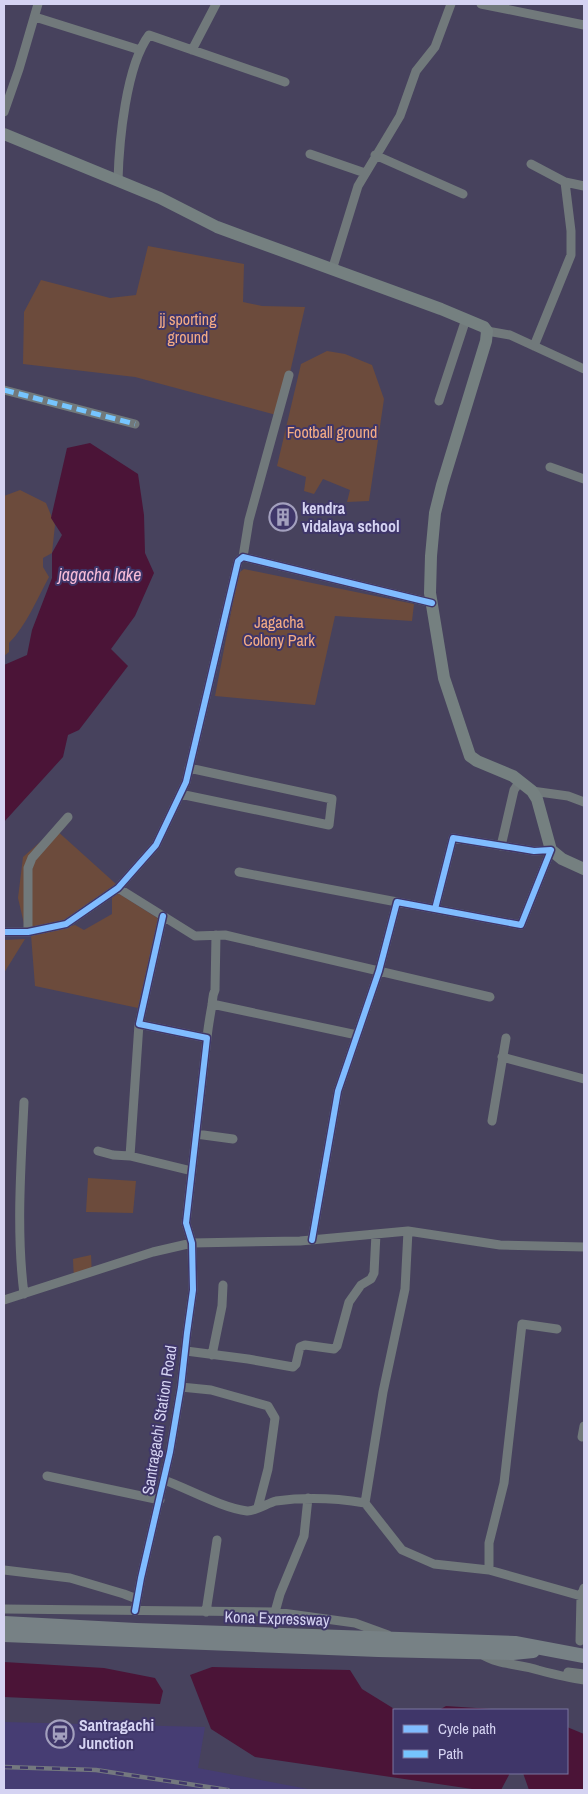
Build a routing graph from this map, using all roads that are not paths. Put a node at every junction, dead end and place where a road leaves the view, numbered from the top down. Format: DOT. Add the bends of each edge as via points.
graph roads {
  1 [pos="38,4"];
  2 [pos="216,4"];
  3 [pos="451,4"];
  4 [pos="481,4"];
  5 [pos="34,17"];
  6 [pos="584,26"];
  7 [pos="140,50"];
  8 [pos="192,50"];
  9 [pos="285,82"];
  10 [pos="4,112"];
  11 [pos="4,134"];
  12 [pos="310,154"];
  13 [pos="375,155"];
  14 [pos="531,164"];
  15 [pos="365,173"];
  16 [pos="118,181"];
  17 [pos="565,182"];
  18 [pos="584,186"];
  19 [pos="463,194"];
  20 [pos="332,270"];
  21 [pos="466,319"];
  22 [pos="487,331"];
  23 [pos="534,346"];
  24 [pos="584,369"];
  25 [pos="289,375"];
  26 [pos="4,390"];
  27 [pos="439,401"];
  28 [pos="135,424"];
  29 [pos="550,467"];
  30 [pos="584,479"];
  31 [pos="244,557"];
  32 [pos="432,603"];
  33 [pos="189,768"];
  34 [pos="520,781"];
  35 [pos="532,791"];
  36 [pos="180,794"];
  37 [pos="584,802"];
  38 [pos="68,817"];
  39 [pos="501,846"];
  40 [pos="551,850"];
  41 [pos="584,869"];
  42 [pos="239,872"];
  43 [pos="118,888"];
  44 [pos="396,902"];
  45 [pos="435,909"];
  46 [pos="163,916"];
  47 [pos="4,932"];
  48 [pos="28,932"];
  49 [pos="216,936"];
  50 [pos="379,971"];
  51 [pos="490,997"];
  52 [pos="212,1004"];
  53 [pos="139,1024"];
  54 [pos="357,1036"];
  55 [pos="207,1038"];
  56 [pos="506,1038"];
  57 [pos="502,1057"];
  58 [pos="584,1079"];
  59 [pos="24,1102"];
  60 [pos="492,1121"];
  61 [pos="196,1134"];
  62 [pos="233,1139"];
  63 [pos="98,1151"];
  64 [pos="130,1156"];
  65 [pos="192,1171"];
  66 [pos="408,1231"];
  67 [pos="376,1234"];
  68 [pos="312,1240"];
  69 [pos="192,1243"];
  70 [pos="584,1247"];
  71 [pos="223,1285"];
  72 [pos="24,1294"];
  73 [pos="4,1300"];
  74 [pos="557,1329"];
  75 [pos="186,1352"];
  76 [pos="212,1355"];
  77 [pos="181,1387"];
  78 [pos="584,1426"];
  79 [pos="582,1437"];
  80 [pos="47,1476"];
  81 [pos="164,1480"];
  82 [pos="308,1498"];
  83 [pos="160,1500"];
  84 [pos="365,1503"];
  85 [pos="258,1507"];
  86 [pos="217,1540"];
  87 [pos="4,1570"];
  88 [pos="489,1570"];
  89 [pos="583,1592"];
  90 [pos="136,1599"];
  91 [pos="4,1609"];
  92 [pos="135,1611"];
  93 [pos="206,1612"];
  94 [pos="275,1612"];
  95 [pos="4,1623"];
  96 [pos="4,1635"];
  97 [pos="168,1637"];
  98 [pos="185,1638"];
  99 [pos="400,1640"];
  100 [pos="580,1641"];
  101 [pos="548,1650"];
  102 [pos="478,1652"];
  103 [pos="584,1656"];
  104 [pos="538,1670"];
  105 [pos="584,1674"];
  106 [pos="584,1680"];
  1 -- 5 [label="street"];
  2 -- 8 [label="street"];
  3 -- 13 [label="street" via="435,46 416,71 400,116"];
  4 -- 6 [label="street"];
  5 -- 7 [label="street"];
  5 -- 10 [label="street"];
  7 -- 8 [label="street" via="149,35"];
  7 -- 16 [label="street" via="133,66 119,145"];
  8 -- 9 [label="street"];
  11 -- 16 [label="main road"];
  12 -- 15 [label="street"];
  13 -- 15 [label="street"];
  13 -- 19 [label="street"];
  14 -- 17 [label="street"];
  15 -- 20 [label="street"];
  16 -- 20 [label="main road" via="217,227"];
  17 -- 18 [label="street"];
  17 -- 23 [label="street" via="571,256"];
  20 -- 21 [label="main road"];
  21 -- 22 [label="main road"];
  21 -- 27 [label="street"];
  22 -- 23 [label="street" via="510,335"];
  22 -- 32 [label="main road" via="435,513 431,556"];
  23 -- 24 [label="street"];
  25 -- 31 [label="street" via="249,520"];
  26 -- 28 [label="street"];
  29 -- 30 [label="street"];
  31 -- 32 [label="street"];
  31 -- 33 [label="street" via="238,562"];
  32 -- 34 [label="main road" via="444,678 470,756"];
  33 -- 36 [label="street"];
  33 -- 36 [label="street" via="332,799 328,825"];
  34 -- 35 [label="main road"];
  34 -- 39 [label="street" via="514,790"];
  35 -- 37 [label="street" via="568,796"];
  35 -- 40 [label="main road"];
  36 -- 43 [label="street" via="156,845"];
  38 -- 48 [label="street" via="32,858 28,868"];
  39 -- 40 [label="street"];
  39 -- 45 [label="street" via="453,838"];
  40 -- 41 [label="main road"];
  40 -- 45 [label="street" via="521,925"];
  42 -- 44 [label="street"];
  43 -- 46 [label="street"];
  43 -- 48 [label="street" via="66,924"];
  44 -- 45 [label="street"];
  44 -- 50 [label="street"];
  46 -- 49 [label="street" via="195,936"];
  46 -- 53 [label="street"];
  47 -- 48 [label="street"];
  49 -- 50 [label="street" via="225,935"];
  49 -- 52 [label="street, Santragachi Station Road"];
  50 -- 51 [label="street"];
  50 -- 54 [label="street"];
  52 -- 54 [label="street"];
  52 -- 55 [label="street, Santragachi Station Road"];
  53 -- 55 [label="street"];
  53 -- 64 [label="street"];
  54 -- 68 [label="street" via="338,1091"];
  55 -- 61 [label="street, Santragachi Station Road"];
  56 -- 57 [label="street"];
  57 -- 58 [label="street"];
  57 -- 60 [label="street"];
  59 -- 72 [label="street" via="20,1262"];
  61 -- 62 [label="street"];
  61 -- 65 [label="street, Santragachi Station Road"];
  63 -- 64 [label="street"];
  64 -- 65 [label="street"];
  65 -- 69 [label="street, Santragachi Station Road" via="186,1223"];
  66 -- 67 [label="street"];
  66 -- 70 [label="street" via="500,1245"];
  66 -- 84 [label="street" via="405,1288 382,1392"];
  67 -- 68 [label="street"];
  67 -- 76 [label="street" via="374,1273 349,1302 334,1349 300,1347 293,1368"];
  68 -- 69 [label="street"];
  69 -- 72 [label="street"];
  69 -- 75 [label="street, Santragachi Station Road" via="193,1290"];
  71 -- 76 [label="street"];
  72 -- 73 [label="street"];
  74 -- 88 [label="street" via="522,1324 504,1483 489,1543"];
  75 -- 76 [label="street"];
  75 -- 77 [label="street, Santragachi Station Road"];
  77 -- 81 [label="street, Santragachi Station Road"];
  77 -- 85 [label="street" via="211,1390 268,1406 274,1418 268,1469"];
  78 -- 79 [label="street"];
  80 -- 83 [label="street"];
  81 -- 83 [label="street, Santragachi Station Road"];
  81 -- 85 [label="street" via="231,1507 250,1511"];
  82 -- 84 [label="street"];
  82 -- 85 [label="street"];
  82 -- 94 [label="street" via="304,1536"];
  83 -- 90 [label="street, Santragachi Station Road"];
  84 -- 88 [label="street" via="402,1550 434,1564"];
  86 -- 93 [label="street"];
  87 -- 90 [label="street" via="70,1578"];
  88 -- 89 [label="street"];
  89 -- 100 [label="street"];
  90 -- 92 [label="street, Santragachi Station Road"];
  91 -- 92 [label="street"];
  92 -- 93 [label="street"];
  93 -- 94 [label="street"];
  94 -- 99 [label="street" via="354,1623"];
  95 -- 97 [label="highway, Kona Expressway"];
  96 -- 97 [label="highway, Kona Expressway"];
  97 -- 98 [label="highway, Kona Expressway"];
  98 -- 99 [label="highway, Kona Expressway"];
  98 -- 102 [label="highway, Kona Expressway" via="378,1650"];
  99 -- 101 [label="highway, Kona Expressway" via="515,1643"];
  101 -- 102 [label="highway, Kona Expressway"];
  101 -- 103 [label="highway, Kona Expressway"];
  102 -- 104 [label="street" via="500,1662"];
  104 -- 105 [label="street"];
  104 -- 106 [label="street"];
}
